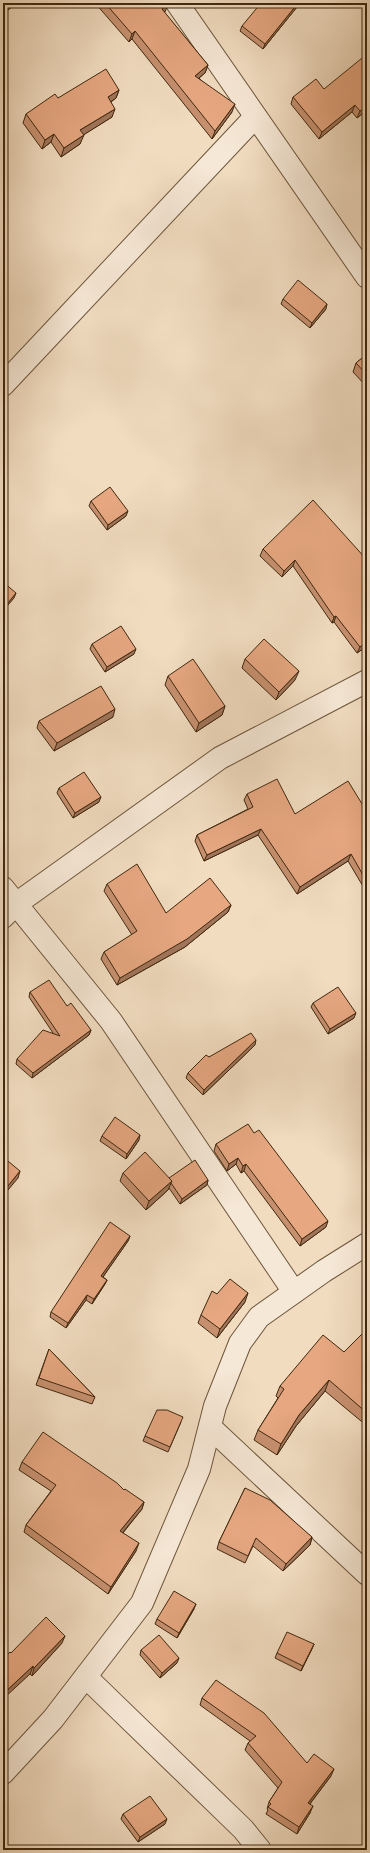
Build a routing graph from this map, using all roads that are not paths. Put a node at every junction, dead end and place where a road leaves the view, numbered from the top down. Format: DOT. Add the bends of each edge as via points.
graph roads {
  1 [pos="177,3"];
  2 [pos="255,117"];
  3 [pos="367,277"];
  4 [pos="3,385"];
  5 [pos="367,681"];
  6 [pos="7,903"];
  7 [pos="367,1244"];
  8 [pos="294,1292"];
  9 [pos="210,1427"];
  10 [pos="367,1574"];
  11 [pos="86,1677"];
  12 [pos="3,1773"];
  13 [pos="260,1850"];
  1 -- 2 [label="street"];
  2 -- 3 [label="street"];
  2 -- 4 [label="street"];
  5 -- 6 [label="street" via="220,758"];
  6 -- 8 [label="street" via="111,1021"];
  7 -- 8 [label="street"];
  8 -- 9 [label="street" via="259,1317 240,1343 215,1406"];
  9 -- 10 [label="street"];
  9 -- 11 [label="street" via="199,1468 142,1603"];
  11 -- 12 [label="street" via="54,1719"];
  11 -- 13 [label="street" via="243,1829"];
}
